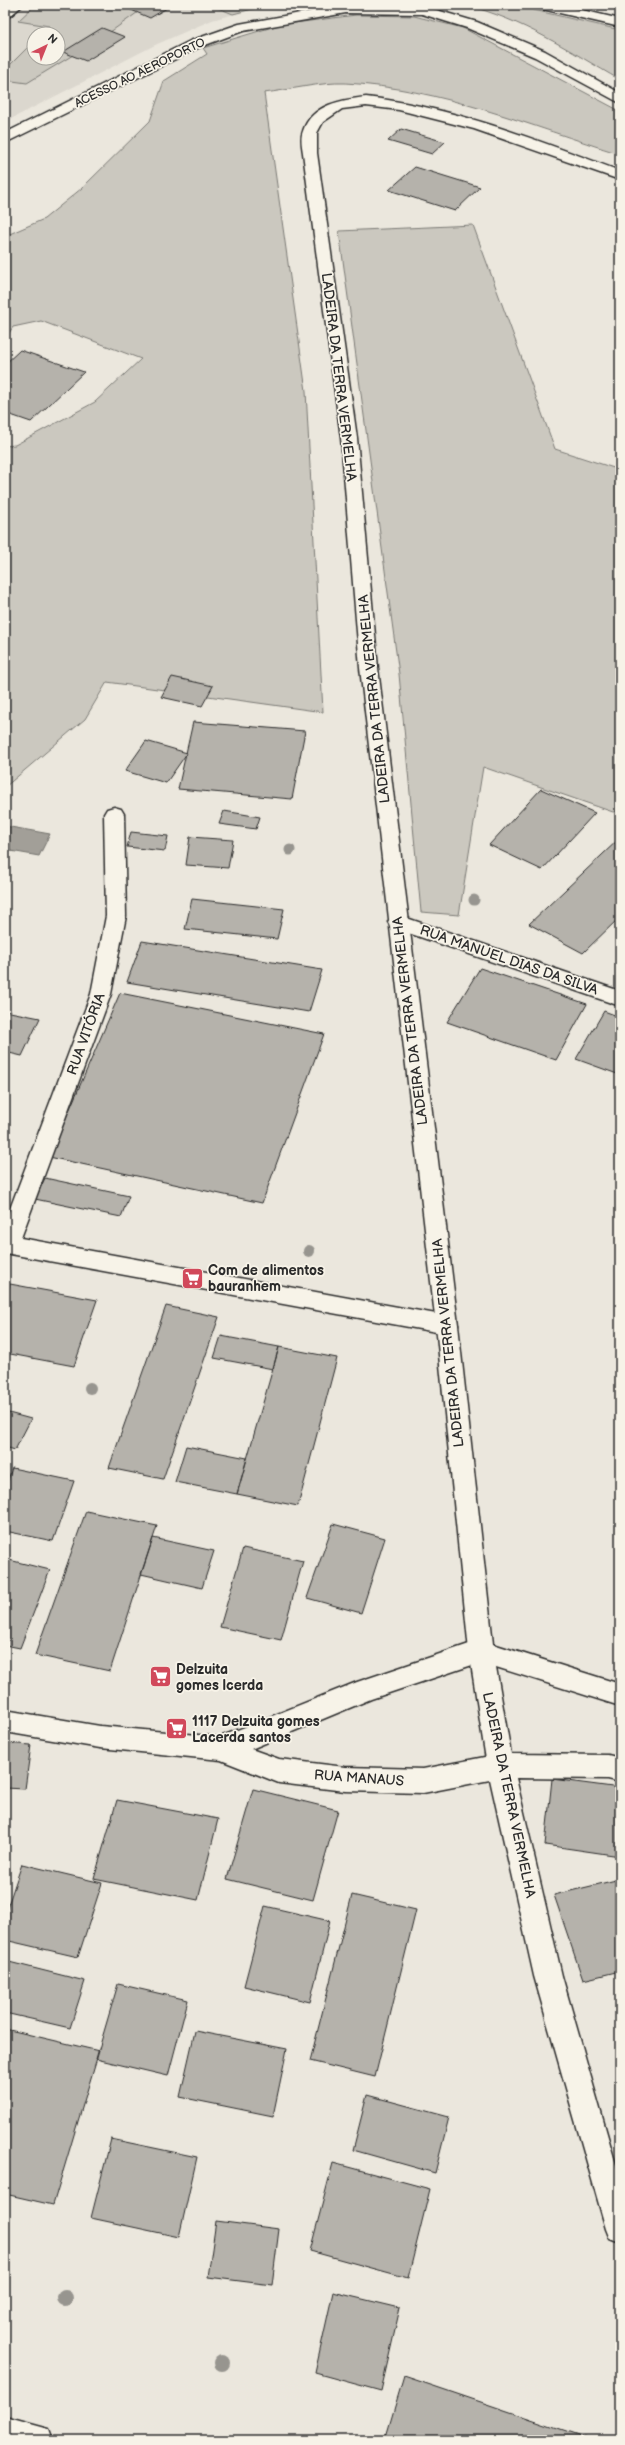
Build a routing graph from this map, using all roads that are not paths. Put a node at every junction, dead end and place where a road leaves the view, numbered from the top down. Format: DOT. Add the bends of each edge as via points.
graph roads {
  1 [pos="16,5"];
  2 [pos="543,5"];
  3 [pos="5,13"];
  4 [pos="620,24"];
  5 [pos="620,98"];
  6 [pos="5,139"];
  7 [pos="620,176"];
  8 [pos="114,814"];
  9 [pos="398,922"];
  10 [pos="620,998"];
  11 [pos="7,1244"];
  12 [pos="447,1325"];
  13 [pos="481,1651"];
  14 [pos="620,1695"];
  15 [pos="5,1721"];
  16 [pos="221,1749"];
  17 [pos="500,1766"];
  18 [pos="620,1770"];
  19 [pos="620,2229"];
  20 [pos="5,2432"];
  21 [pos="38,2440"];
  1 -- 3 [label="main road"];
  2 -- 4 [label="main road"];
  5 -- 6 [label="main road, ACESSO AO AEROPORTO" via="540,54 472,25 423,10 346,9 239,28 195,44"];
  7 -- 9 [label="main road, LADEIRA DA TERRA VERMELHA" via="485,129 403,107 366,101 341,104 321,116 310,131 310,153 349,438 369,668"];
  8 -- 11 [label="main road, RUA VITÓRIA" via="116,916 101,994"];
  9 -- 10 [label="main road, RUA MANUEL DIAS DA SILVA"];
  9 -- 12 [label="main road, LADEIRA DA TERRA VERMELHA"];
  11 -- 12 [label="main road"];
  12 -- 13 [label="main road, LADEIRA DA TERRA VERMELHA"];
  13 -- 14 [label="main road"];
  13 -- 16 [label="main road, RUA MANAUS" via="366,1690"];
  13 -- 17 [label="main road, LADEIRA DA TERRA VERMELHA"];
  15 -- 16 [label="main road, RUA MANAUS" via="100,1737"];
  16 -- 17 [label="main road, RUA MANAUS" via="279,1771 345,1779 423,1781"];
  17 -- 18 [label="main road, RUA MANAUS" via="608,1767"];
  17 -- 19 [label="main road, LADEIRA DA TERRA VERMELHA" via="548,1976"];
  20 -- 21 [label="main road"];
}
